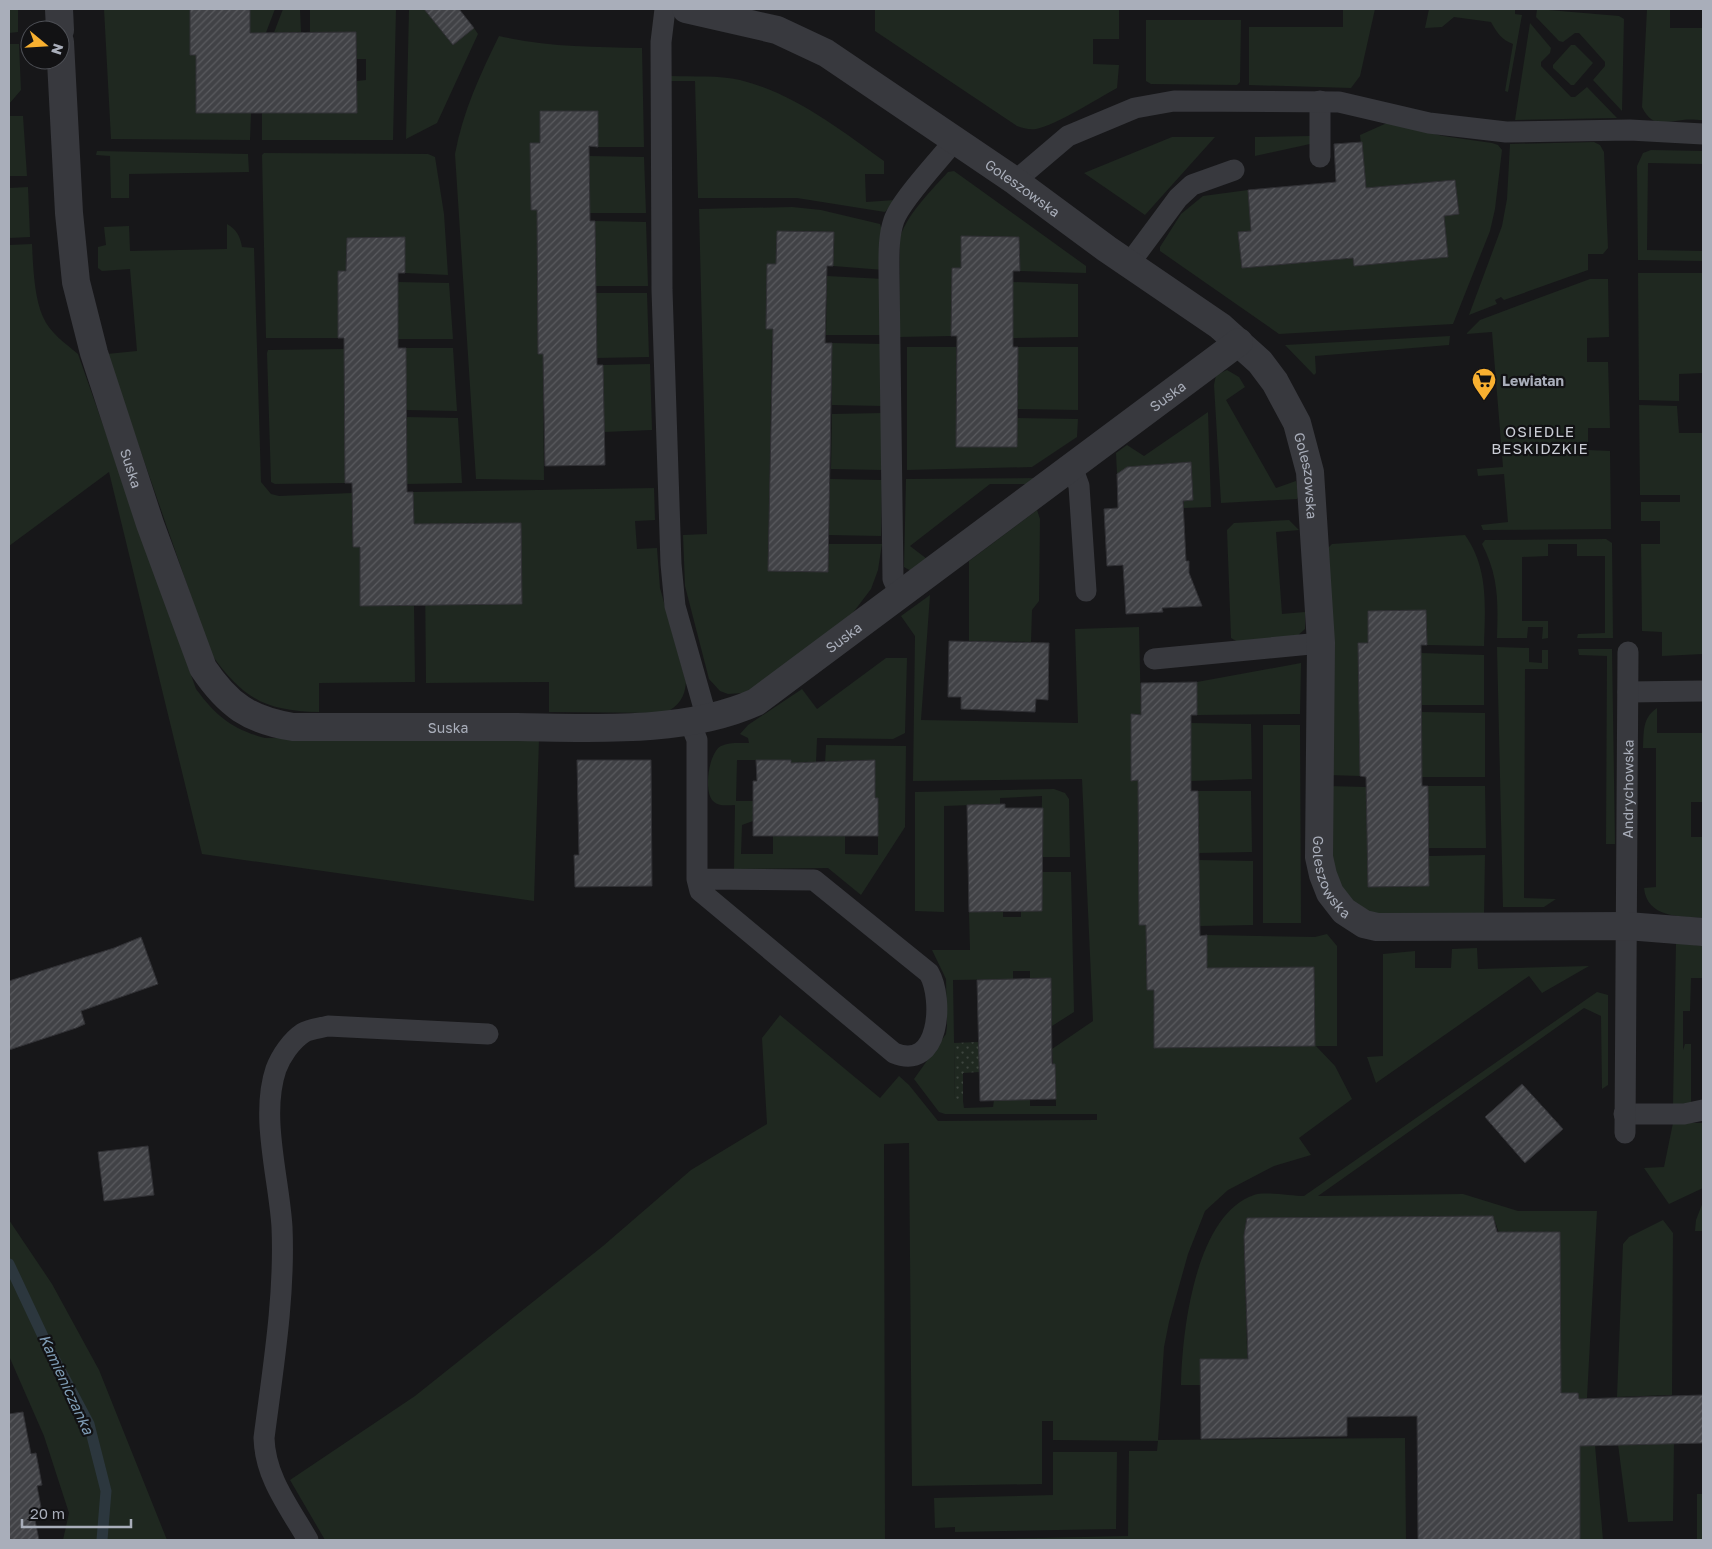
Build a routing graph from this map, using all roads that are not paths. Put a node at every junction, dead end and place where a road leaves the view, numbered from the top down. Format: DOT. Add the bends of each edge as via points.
graph roads {
  1 [pos="665,9"];
  2 [pos="686,9"];
  3 [pos="61,70"];
  4 [pos="1320,101"];
  5 [pos="1703,134"];
  6 [pos="955,140"];
  7 [pos="1320,157"];
  8 [pos="1234,170"];
  9 [pos="1015,181"];
  10 [pos="1130,264"];
  11 [pos="1239,342"];
  12 [pos="1072,468"];
  13 [pos="1086,591"];
  14 [pos="900,594"];
  15 [pos="1321,643"];
  16 [pos="1628,652"];
  17 [pos="1154,659"];
  18 [pos="1703,691"];
  19 [pos="1628,692"];
  20 [pos="699,720"];
  21 [pos="697,879"];
  22 [pos="1627,926"];
  23 [pos="1703,932"];
  24 [pos="488,1034"];
  25 [pos="1703,1110"];
  26 [pos="308,1540"];
  1 -- 20 [label="lane" via="661,42 662,290 671,564 675,606"];
  2 -- 6 [label="street, Goleszowska" via="777,30 808,43"];
  3 -- 20 [label="street, Suska" via="76,282 94,353 150,524 203,668 216,688 250,716 267,723 293,727 559,728 658,725"];
  4 -- 5 [label="lane" via="1362,106 1429,123 1506,132 1630,130"];
  4 -- 7 [label="lane"];
  4 -- 9 [label="lane" via="1174,101 1135,108 1068,136"];
  6 -- 9 [label="street, Goleszowska"];
  6 -- 14 [label="lane" via="903,205 890,236 893,579"];
  8 -- 10 [label="lane" via="1192,186 1178,198"];
  9 -- 10 [label="street, Goleszowska"];
  10 -- 11 [label="street, Goleszowska"];
  11 -- 12 [label="street, Suska"];
  11 -- 15 [label="street, Goleszowska" via="1275,382 1297,422 1310,472"];
  12 -- 13 [label="lane" via="1079,486"];
  12 -- 14 [label="street, Suska"];
  14 -- 20 [label="street, Suska" via="756,702 740,710"];
  15 -- 17 [label="lane"];
  15 -- 22 [label="street, Goleszowska" via="1319,857 1330,893 1344,911 1364,924 1377,927"];
  16 -- 19 [label="lane, Andrychowska"];
  18 -- 19 [label="lane"];
  19 -- 22 [label="lane, Andrychowska"];
  20 -- 21 [label="lane"];
  21 -- 21 [label="lane" via="814,880 929,973 935,983 937,1020 929,1046 904,1057 894,1053 700,891"];
  22 -- 23 [label="street, Goleszowska"];
  22 -- 25 [label="lane, Andrychowska" via="1624,1124"];
  24 -- 26 [label="lane" via="328,1026 303,1032 286,1050 276,1069 271,1094 271,1131 282,1226 281,1278 264,1438 265,1456 273,1480"];
}
